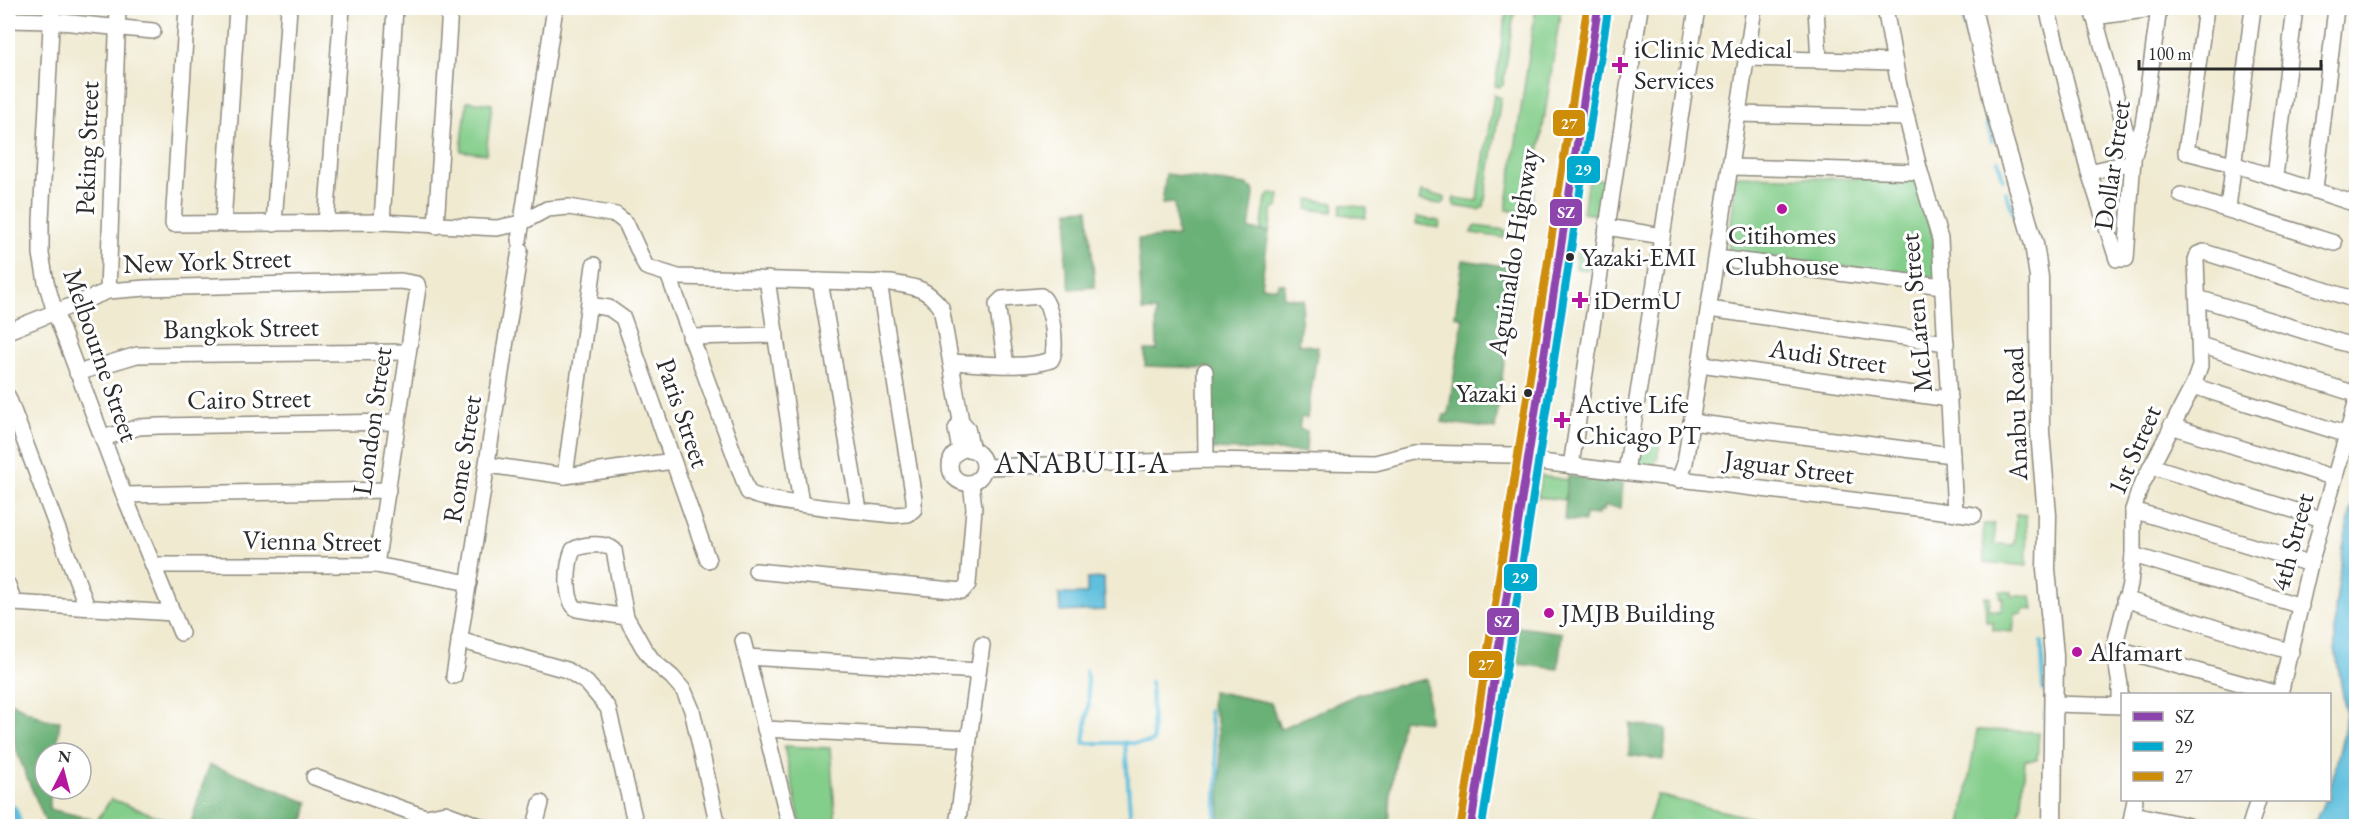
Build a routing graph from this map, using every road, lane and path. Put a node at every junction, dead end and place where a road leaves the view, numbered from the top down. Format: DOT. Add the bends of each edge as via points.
graph roads {
  1 [pos="118,8"];
  2 [pos="187,8"];
  3 [pos="237,8"];
  4 [pos="289,8"];
  5 [pos="342,8"];
  6 [pos="395,8"];
  7 [pos="450,8"];
  8 [pos="555,8"];
  9 [pos="1582,8"];
  10 [pos="1598,8"];
  11 [pos="1640,8"];
  12 [pos="1697,8"];
  13 [pos="1754,8"];
  14 [pos="1816,8"];
  15 [pos="1885,8"];
  16 [pos="1972,8"];
  17 [pos="2047,8"];
  18 [pos="2159,8"];
  19 [pos="2206,8"];
  20 [pos="2253,8"];
  21 [pos="2295,8"];
  22 [pos="2336,8"];
  23 [pos="2093,12"];
  24 [pos="51,14"];
  25 [pos="8,20"];
  26 [pos="117,27"];
  27 [pos="153,31"];
  28 [pos="1747,58"];
  29 [pos="1819,60"];
  30 [pos="1894,62"];
  31 [pos="1739,114"];
  32 [pos="1906,117"];
  33 [pos="2133,160"];
  34 [pos="2233,164"];
  35 [pos="1731,166"];
  36 [pos="1920,172"];
  37 [pos="2089,172"];
  38 [pos="2275,177"];
  39 [pos="2315,189"];
  40 [pos="2181,195"];
  41 [pos="2356,204"];
  42 [pos="2228,208"];
  43 [pos="382,222"];
  44 [pos="326,223"];
  45 [pos="521,223"];
  46 [pos="223,224"];
  47 [pos="274,224"];
  48 [pos="436,226"];
  49 [pos="1607,227"];
  50 [pos="1662,236"];
  51 [pos="2334,243"];
  52 [pos="1717,258"];
  53 [pos="594,265"];
  54 [pos="668,274"];
  55 [pos="767,279"];
  56 [pos="820,281"];
  57 [pos="879,282"];
  58 [pos="417,284"];
  59 [pos="1942,286"];
  60 [pos="108,291"];
  61 [pos="2198,298"];
  62 [pos="2356,300"];
  63 [pos="589,304"];
  64 [pos="1709,309"];
  65 [pos="55,312"];
  66 [pos="8,331"];
  67 [pos="776,335"];
  68 [pos="690,337"];
  69 [pos="1946,343"];
  70 [pos="2200,345"];
  71 [pos="2356,347"];
  72 [pos="408,352"];
  73 [pos="951,362"];
  74 [pos="1006,364"];
  75 [pos="1700,364"];
  76 [pos="1205,371"];
  77 [pos="77,372"];
  78 [pos="2193,386"];
  79 [pos="2356,394"];
  80 [pos="8,397"];
  81 [pos="1949,399"];
  82 [pos="2356,403"];
  83 [pos="397,422"];
  84 [pos="1691,422"];
  85 [pos="2171,426"];
  86 [pos="2348,435"];
  87 [pos="103,438"];
  88 [pos="966,450"];
  89 [pos="1952,455"];
  90 [pos="1520,456"];
  91 [pos="1206,460"];
  92 [pos="673,461"];
  93 [pos="488,465"];
  94 [pos="1571,466"];
  95 [pos="2151,466"];
  96 [pos="985,467"];
  97 [pos="1626,472"];
  98 [pos="565,476"];
  99 [pos="2336,478"];
  100 [pos="1679,480"];
  101 [pos="971,483"];
  102 [pos="388,490"];
  103 [pos="124,495"];
  104 [pos="801,504"];
  105 [pos="859,510"];
  106 [pos="2133,510"];
  107 [pos="1955,512"];
  108 [pos="1974,515"];
  109 [pos="2322,519"];
  110 [pos="2133,555"];
  111 [pos="708,560"];
  112 [pos="2310,564"];
  113 [pos="153,565"];
  114 [pos="376,565"];
  115 [pos="756,570"];
  116 [pos="469,583"];
  117 [pos="8,585"];
  118 [pos="2125,599"];
  119 [pos="2301,606"];
  120 [pos="87,607"];
  121 [pos="173,614"];
  122 [pos="626,617"];
  123 [pos="181,633"];
  124 [pos="459,640"];
  125 [pos="743,641"];
  126 [pos="982,645"];
  127 [pos="2114,648"];
  128 [pos="2291,652"];
  129 [pos="747,657"];
  130 [pos="978,671"];
  131 [pos="453,676"];
  132 [pos="2275,693"];
  133 [pos="2279,693"];
  134 [pos="2054,704"];
  135 [pos="2121,705"];
  136 [pos="765,729"];
  137 [pos="1477,737"];
  138 [pos="969,739"];
  139 [pos="314,777"];
  140 [pos="2258,801"];
  141 [pos="541,803"];
  142 [pos="2133,813"];
  143 [pos="480,826"];
  144 [pos="535,826"];
  145 [pos="636,826"];
  146 [pos="718,826"];
  147 [pos="790,826"];
  148 [pos="957,826"];
  149 [pos="1455,826"];
  150 [pos="1472,826"];
  151 [pos="2052,826"];
  152 [pos="2189,826"];
  153 [pos="2250,826"];
  1 -- 26 [label="street, Peking Street"];
  2 -- 46 [label="street" via="173,224"];
  3 -- 46 [label="street"];
  4 -- 47 [label="street"];
  5 -- 44 [label="street"];
  6 -- 43 [label="street"];
  7 -- 48 [label="street"];
  8 -- 45 [label="street, Rome Street"];
  9 -- 90 [label="highway, Aguinaldo Highway"];
  10 -- 90 [label="highway, Aguinaldo Highway"];
  11 -- 49 [label="street"];
  12 -- 50 [label="street"];
  13 -- 28 [label="street"];
  14 -- 29 [label="street"];
  15 -- 30 [label="street, McLaren Street"];
  16 -- 134 [label="street, Anabu Road" via="1996,114 2034,244 2039,277 2040,432"];
  17 -- 37 [label="street"];
  18 -- 23 [label="street"];
  18 -- 33 [label="street, Dollar Street" via="2143,125"];
  19 -- 34 [label="street" via="2186,152"];
  20 -- 34 [label="street"];
  21 -- 38 [label="street"];
  22 -- 39 [label="street"];
  23 -- 33 [label="street"];
  24 -- 25 [label="street"];
  24 -- 26 [label="street"];
  24 -- 65 [label="street, Melbourne Street" via="41,254"];
  26 -- 27 [label="street"];
  26 -- 60 [label="street, Peking Street"];
  28 -- 29 [label="street"];
  28 -- 31 [label="street"];
  29 -- 30 [label="street"];
  30 -- 32 [label="street, McLaren Street"];
  31 -- 32 [label="street"];
  31 -- 35 [label="street"];
  32 -- 36 [label="street, McLaren Street"];
  33 -- 37 [label="street"];
  33 -- 37 [label="street, Dollar Street" via="2126,259 2117,259"];
  34 -- 38 [label="street"];
  34 -- 42 [label="street"];
  35 -- 36 [label="street"];
  35 -- 52 [label="street"];
  36 -- 59 [label="street, McLaren Street" via="1940,239"];
  38 -- 39 [label="street"];
  39 -- 41 [label="street"];
  40 -- 42 [label="street"];
  42 -- 51 [label="street"];
  43 -- 44 [label="street"];
  43 -- 48 [label="street"];
  44 -- 47 [label="street"];
  45 -- 48 [label="street" via="497,228"];
  45 -- 54 [label="street" via="547,209 569,207 616,216 626,224 646,267"];
  45 -- 93 [label="street, Rome Street"];
  46 -- 47 [label="street"];
  49 -- 50 [label="street"];
  49 -- 94 [label="street"];
  50 -- 97 [label="street"];
  52 -- 59 [label="street"];
  52 -- 64 [label="street"];
  53 -- 63 [label="street"];
  54 -- 55 [label="street"];
  54 -- 68 [label="street"];
  55 -- 56 [label="street"];
  55 -- 67 [label="street"];
  56 -- 57 [label="street"];
  56 -- 105 [label="street"];
  57 -- 73 [label="street" via="916,287 931,294 941,307"];
  57 -- 105 [label="street" via="914,509 908,514 894,515"];
  58 -- 60 [label="street, New York Street" via="401,281"];
  58 -- 72 [label="street, London Street"];
  59 -- 69 [label="street, McLaren Street"];
  60 -- 65 [label="street, New York Street"];
  61 -- 62 [label="street, 1st Street" via="2196,260 2204,252"];
  61 -- 70 [label="street, 1st Street"];
  61 -- 71 [label="street"];
  63 -- 92 [label="street, Paris Street" via="609,308 623,318"];
  63 -- 98 [label="street"];
  64 -- 69 [label="street"];
  64 -- 75 [label="street"];
  65 -- 66 [label="street, New York Street"];
  65 -- 77 [label="street, Melbourne Street"];
  67 -- 68 [label="street"];
  67 -- 104 [label="street"];
  68 -- 104 [label="street" via="748,492"];
  69 -- 81 [label="street, McLaren Street"];
  70 -- 78 [label="street, 1st Street" via="2200,366"];
  70 -- 79 [label="street"];
  72 -- 77 [label="street, Bangkok Street" via="137,355"];
  72 -- 83 [label="street, London Street"];
  73 -- 74 [label="street"];
  73 -- 88 [label="street" via="961,422 967,428"];
  74 -- 74 [label="street" via="1041,363 1054,354 1047,304 1041,296 1002,299 997,304"];
  75 -- 81 [label="street, Audi Street"];
  75 -- 84 [label="street"];
  76 -- 91 [label="street"];
  77 -- 87 [label="street, Melbourne Street"];
  78 -- 85 [label="street, 1st Street"];
  78 -- 86 [label="street"];
  80 -- 120 [label="street"];
  81 -- 89 [label="street, McLaren Street"];
  82 -- 86 [label="street, 4th Street"];
  83 -- 87 [label="street, Cairo Street" via="139,427"];
  83 -- 102 [label="street, London Street"];
  84 -- 89 [label="street"];
  84 -- 100 [label="street"];
  85 -- 95 [label="street, 1st Street"];
  85 -- 99 [label="street"];
  86 -- 99 [label="street, 4th Street"];
  87 -- 103 [label="street, Melbourne Street"];
  88 -- 96 [label="street" via="978,453"];
  88 -- 101 [label="street" via="951,460 951,472 959,482"];
  89 -- 107 [label="street, McLaren Street"];
  90 -- 91 [label="street, Jaguar Street" via="1409,453 1375,463"];
  90 -- 94 [label="street, Jaguar Street"];
  90 -- 137 [label="highway, Aguinaldo Highway"];
  91 -- 96 [label="street, Jaguar Street"];
  92 -- 98 [label="street"];
  92 -- 111 [label="street, Paris Street"];
  93 -- 98 [label="street"];
  93 -- 116 [label="street, Rome Street"];
  94 -- 97 [label="street, Jaguar Street"];
  95 -- 106 [label="street, 1st Street"];
  95 -- 109 [label="street"];
  96 -- 101 [label="street" via="981,477"];
  97 -- 100 [label="street, Jaguar Street"];
  99 -- 109 [label="street, 4th Street"];
  100 -- 107 [label="street, Jaguar Street"];
  101 -- 115 [label="street" via="974,514 968,584 962,591"];
  102 -- 103 [label="street"];
  102 -- 114 [label="street, London Street"];
  103 -- 113 [label="street, Melbourne Street"];
  104 -- 105 [label="street"];
  106 -- 110 [label="street, 1st Street"];
  106 -- 112 [label="street"];
  107 -- 108 [label="street, Jaguar Street"];
  109 -- 112 [label="street, 4th Street"];
  110 -- 118 [label="street, 1st Street"];
  110 -- 119 [label="street"];
  112 -- 119 [label="street, 4th Street"];
  113 -- 114 [label="street, Vienna Street"];
  113 -- 121 [label="street, Melbourne Street"];
  114 -- 116 [label="street, Vienna Street"];
  116 -- 124 [label="street, Rome Street"];
  117 -- 120 [label="street" via="14,603"];
  118 -- 127 [label="street, 1st Street"];
  118 -- 128 [label="street"];
  119 -- 128 [label="street, 4th Street"];
  120 -- 121 [label="street"];
  121 -- 123 [label="street, Melbourne Street"];
  122 -- 122 [label="street" via="572,606 568,594 573,550 605,545 614,550"];
  122 -- 146 [label="street" via="643,647 684,691 692,710"];
  124 -- 131 [label="street, Rome Street"];
  124 -- 145 [label="street" via="567,670 599,695 608,708"];
  125 -- 129 [label="street"];
  126 -- 130 [label="street"];
  127 -- 132 [label="street"];
  127 -- 135 [label="street, 1st Street"];
  128 -- 133 [label="street, 4th Street"];
  129 -- 130 [label="street"];
  129 -- 136 [label="street"];
  130 -- 138 [label="street"];
  134 -- 135 [label="street"];
  134 -- 151 [label="street, Anabu Road"];
  136 -- 138 [label="street"];
  136 -- 147 [label="street"];
  137 -- 149 [label="highway, Aguinaldo Highway"];
  137 -- 150 [label="highway, Aguinaldo Highway"];
  138 -- 148 [label="street"];
  139 -- 143 [label="street" via="422,816 445,813"];
  140 -- 153 [label="street"];
  141 -- 144 [label="street"];
  142 -- 152 [label="street"];
}
